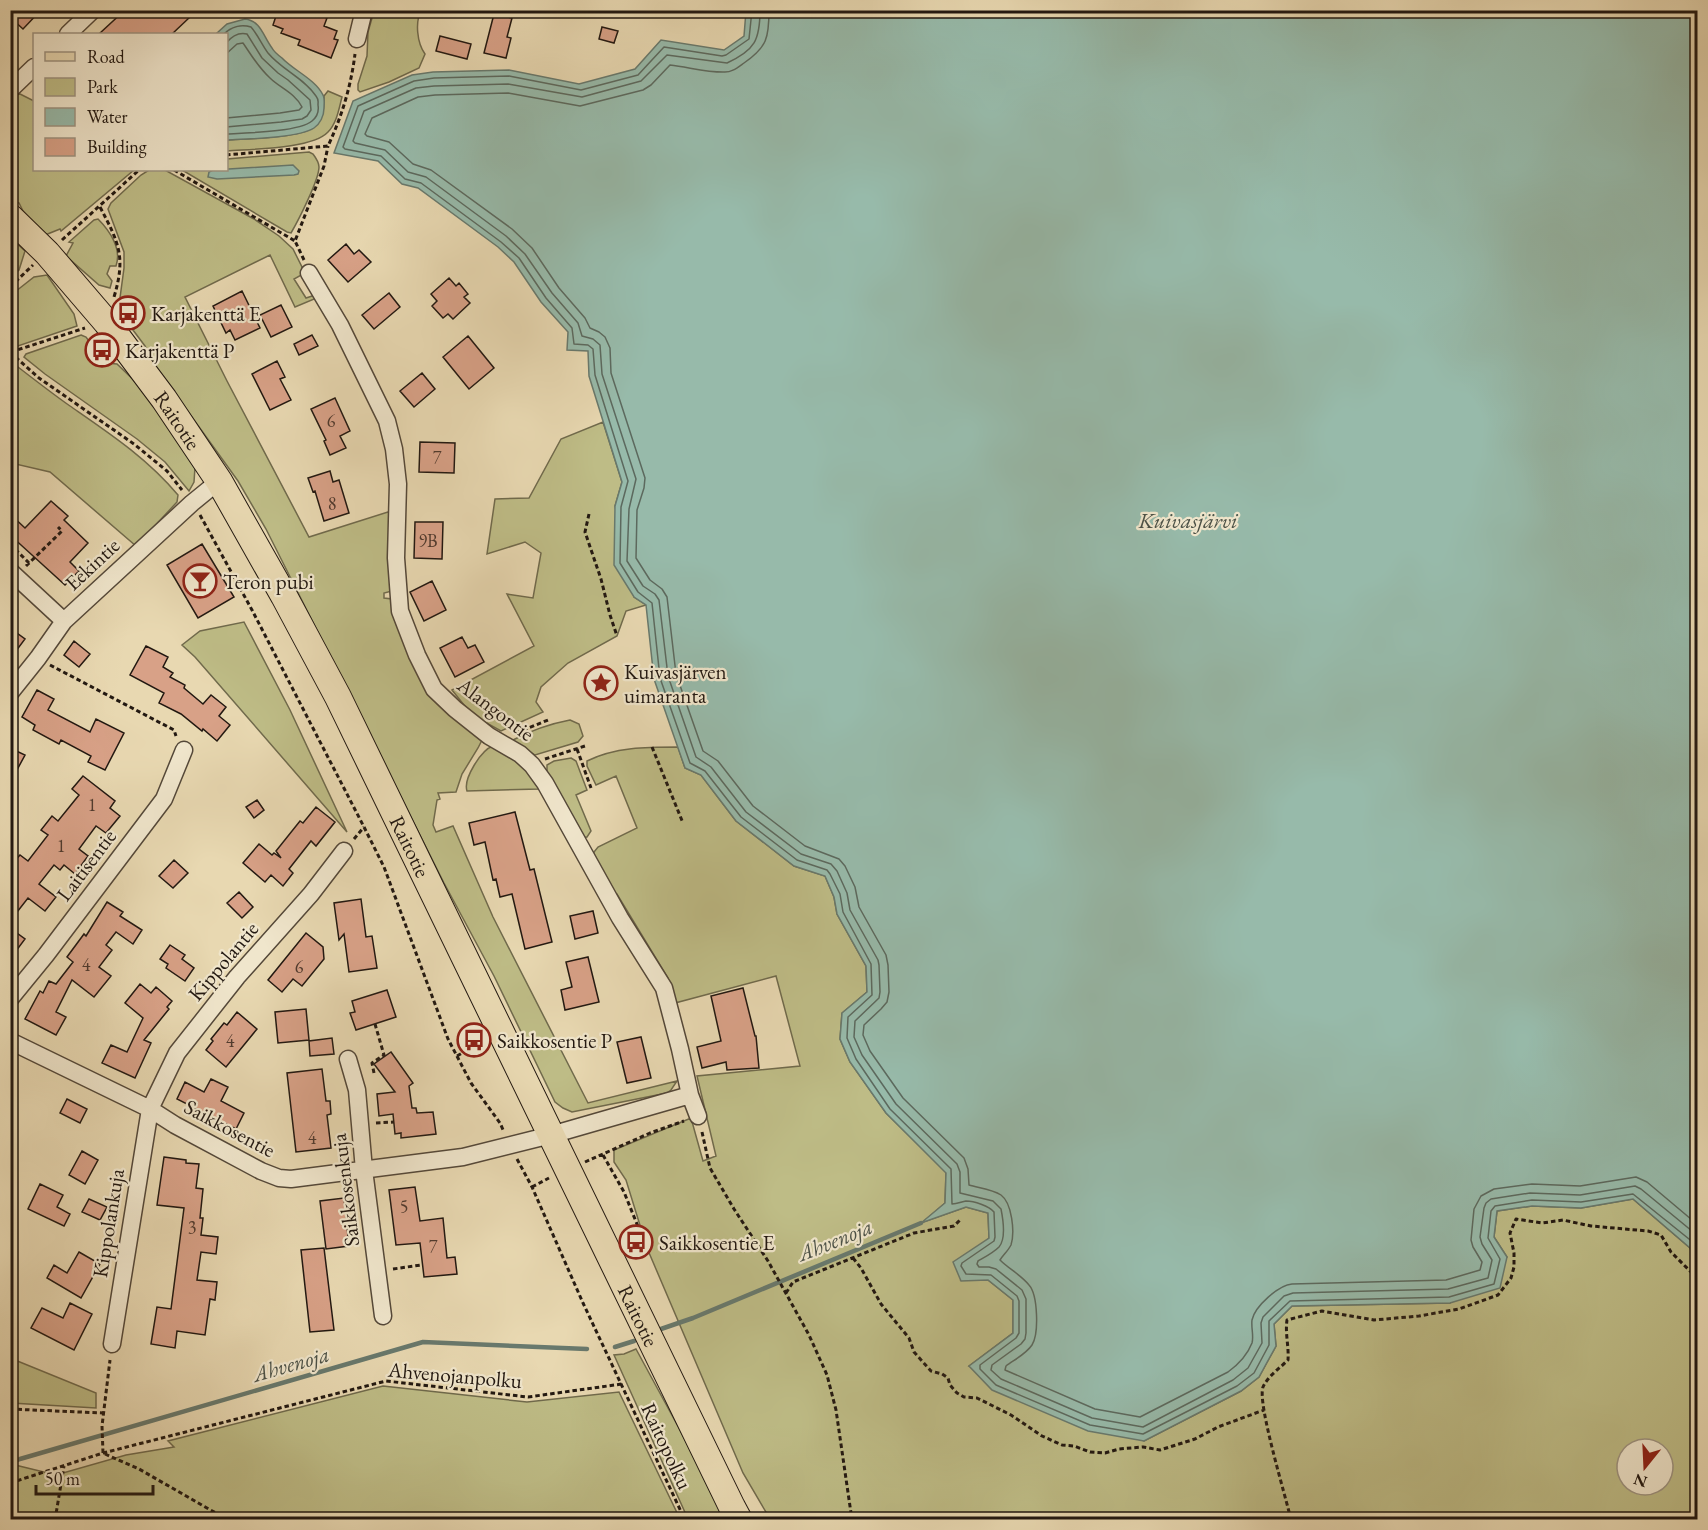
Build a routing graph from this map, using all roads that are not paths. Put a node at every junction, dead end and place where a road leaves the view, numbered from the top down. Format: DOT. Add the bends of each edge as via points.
graph roads {
  1 [pos="93,10"];
  2 [pos="363,10"];
  3 [pos="69,33"];
  4 [pos="357,39"];
  5 [pos="33,68"];
  6 [pos="12,86"];
  7 [pos="10,217"];
  8 [pos="309,273"];
  9 [pos="219,481"];
  10 [pos="13,573"];
  11 [pos="64,621"];
  12 [pos="10,693"];
  13 [pos="184,750"];
  14 [pos="344,851"];
  15 [pos="10,999"];
  16 [pos="10,1041"];
  17 [pos="348,1059"];
  18 [pos="690,1095"];
  19 [pos="150,1109"];
  20 [pos="698,1116"];
  21 [pos="551,1136"];
  22 [pos="364,1170"];
  23 [pos="383,1316"];
  24 [pos="112,1344"];
  25 [pos="739,1520"];
  1 -- 3 [label="street"];
  2 -- 4 [label="street"];
  5 -- 6 [label="street"];
  7 -- 9 [label="main road, Raitotie" via="107,323"];
  8 -- 18 [label="street, Alangontie" via="340,325 387,421 398,484 396,558 400,611 417,655 434,689 532,765 545,783 664,988"];
  9 -- 11 [label="street, Eekintie"];
  9 -- 21 [label="main road, Raitotie" via="338,697"];
  10 -- 11 [label="street"];
  11 -- 12 [label="street, Eekintie"];
  13 -- 15 [label="street, Laitisentie" via="165,799"];
  14 -- 19 [label="street, Kippolantie" via="177,1053"];
  16 -- 19 [label="street, Saikkosentie"];
  17 -- 22 [label="street, Saikkosenkuja" via="357,1090"];
  18 -- 20 [label="street, Alangontie"];
  18 -- 21 [label="street"];
  19 -- 22 [label="street, Saikkosentie" via="270,1175 291,1179"];
  19 -- 24 [label="street, Kippolankuja"];
  21 -- 22 [label="street, Saikkosentie" via="463,1157"];
  21 -- 25 [label="main road, Raitotie"];
  22 -- 23 [label="street, Saikkosenkuja"];
}
